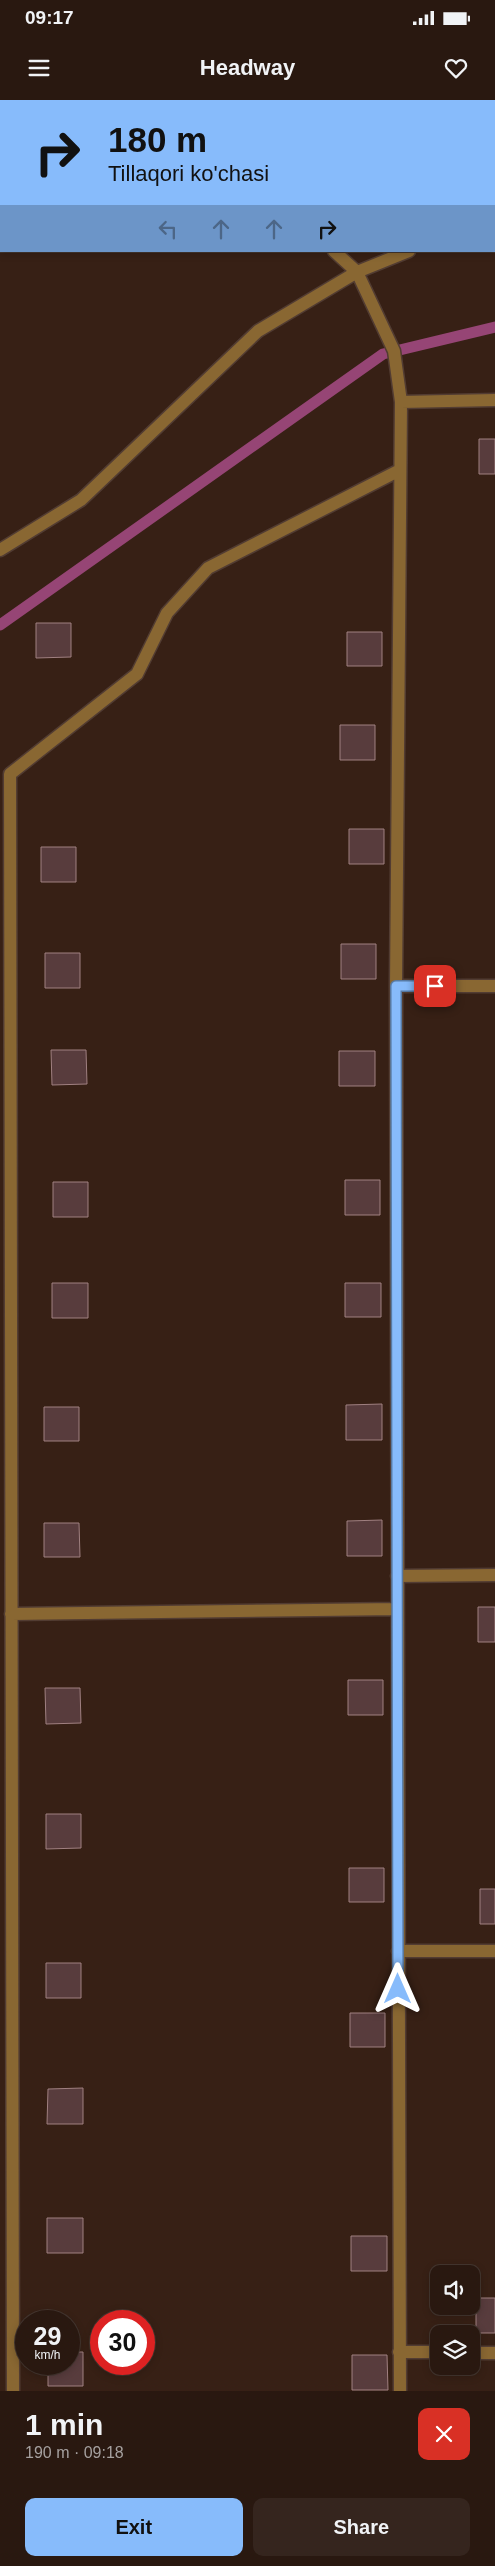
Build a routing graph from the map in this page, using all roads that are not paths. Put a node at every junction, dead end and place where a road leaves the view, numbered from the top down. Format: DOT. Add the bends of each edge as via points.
graph roads {
  1 [pos="335,252"];
  2 [pos="407,252"];
  3 [pos="357,272"];
  4 [pos="495,400"];
  5 [pos="401,402"];
  6 [pos="400,470"];
  7 [pos="0,550"];
  8 [pos="396,986"];
  9 [pos="495,986"];
  10 [pos="495,1575"];
  11 [pos="397,1576"];
  12 [pos="397,1609"];
  13 [pos="12,1614"];
  14 [pos="6,1900"];
  15 [pos="398,1951"];
  16 [pos="495,1951"];
  17 [pos="400,2352"];
  18 [pos="430,2352"];
  19 [pos="480,2352"];
  20 [pos="495,2353"];
  21 [pos="13,2391"];
  22 [pos="400,2391"];
  1 -- 3 [label="street"];
  2 -- 3 [label="street"];
  3 -- 5 [label="street" via="394,352"];
  3 -- 7 [label="street" via="258,331 81,500"];
  4 -- 5 [label="street"];
  5 -- 6 [label="street"];
  6 -- 8 [label="street"];
  6 -- 13 [label="street" via="208,568 167,612 138,674 10,774"];
  8 -- 9 [label="street"];
  8 -- 11 [label="street"];
  10 -- 11 [label="street"];
  11 -- 12 [label="street"];
  12 -- 13 [label="street"];
  12 -- 15 [label="street"];
  13 -- 14 [label="street"];
  14 -- 21 [label="street"];
  15 -- 16 [label="street"];
  15 -- 17 [label="street"];
  17 -- 18 [label="street"];
  17 -- 22 [label="street"];
  19 -- 20 [label="street"];
}
